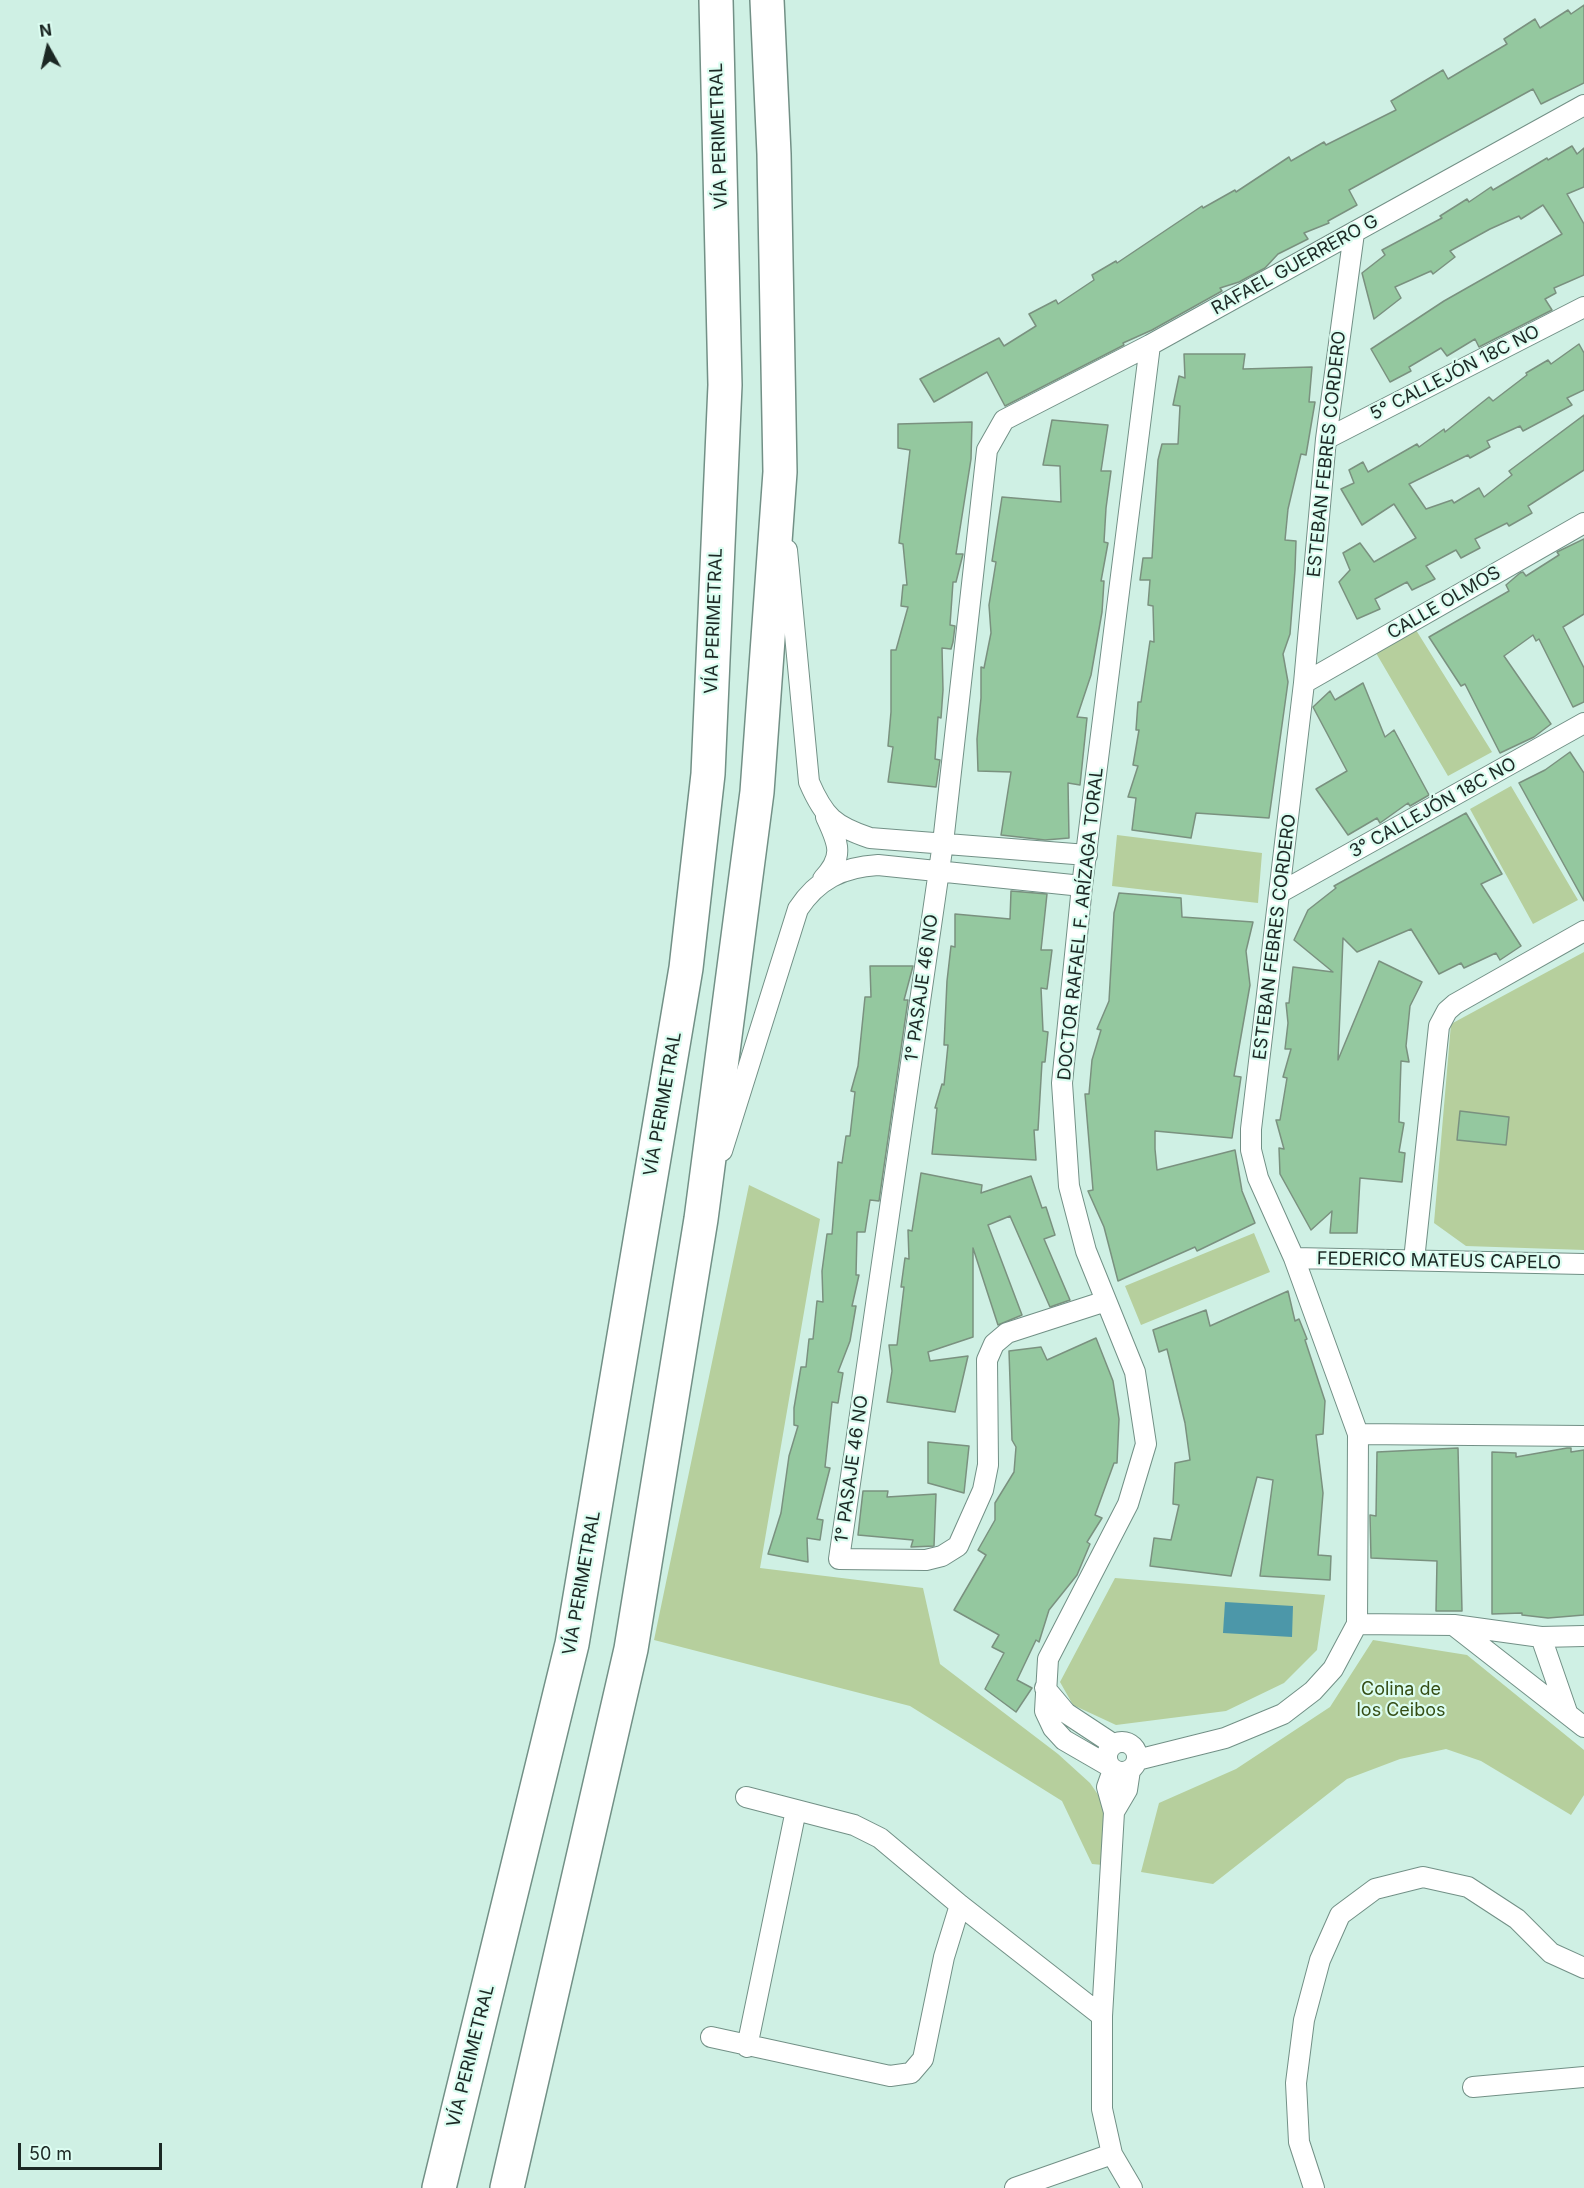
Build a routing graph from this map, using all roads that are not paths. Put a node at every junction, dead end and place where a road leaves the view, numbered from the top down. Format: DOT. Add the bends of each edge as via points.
graph roads {
  1 [pos="716,0"];
  2 [pos="767,0"];
  3 [pos="1584,105"];
  4 [pos="1354,232"];
  5 [pos="1584,307"];
  6 [pos="1150,345"];
  7 [pos="1004,420"];
  8 [pos="1326,439"];
  9 [pos="780,472"];
  10 [pos="1584,523"];
  11 [pos="1304,683"];
  12 [pos="1584,723"];
  13 [pos="819,803"];
  14 [pos="943,843"];
  15 [pos="1087,855"];
  16 [pos="939,872"];
  17 [pos="817,885"];
  18 [pos="1082,886"];
  19 [pos="1281,892"];
  20 [pos="1584,931"];
  21 [pos="701,1219"];
  22 [pos="1294,1258"];
  23 [pos="1414,1260"];
  24 [pos="1584,1264"];
  25 [pos="1106,1301"];
  26 [pos="1358,1434"];
  27 [pos="1584,1436"];
  28 [pos="1357,1624"];
  29 [pos="1454,1626"];
  30 [pos="1584,1636"];
  31 [pos="1541,1637"];
  32 [pos="1045,1688"];
  33 [pos="1567,1712"];
  34 [pos="1584,1727"];
  35 [pos="1113,1744"];
  36 [pos="1122,1767"];
  37 [pos="746,1797"];
  38 [pos="796,1810"];
  39 [pos="960,1905"];
  40 [pos="1584,1968"];
  41 [pos="1102,2016"];
  42 [pos="711,2037"];
  43 [pos="747,2047"];
  44 [pos="1584,2077"];
  45 [pos="1473,2087"];
  46 [pos="1112,2154"];
  47 [pos="439,2188"];
  48 [pos="507,2188"];
  49 [pos="1015,2188"];
  50 [pos="1132,2188"];
  51 [pos="1314,2188"];
  1 -- 47 [label="highway, VÍA PERIMETRAL" via="725,385 708,774 686,968 572,1644"];
  2 -- 9 [label="highway"];
  3 -- 4 [label="street, RAFAEL GUERRERO G"];
  4 -- 6 [label="street, RAFAEL GUERRERO G"];
  4 -- 8 [label="street, ESTEBAN FEBRES CORDERO"];
  5 -- 8 [label="street, 5° CALLEJÓN 18C NO"];
  6 -- 7 [label="street, RAFAEL GUERRERO G"];
  6 -- 15 [label="street, DOCTOR RAFAEL F. ARÍZAGA TORAL"];
  7 -- 14 [label="street, 1° PASAJE 46 NO" via="987,450"];
  8 -- 11 [label="street, ESTEBAN FEBRES CORDERO"];
  9 -- 13 [label="street" via="809,782"];
  9 -- 21 [label="highway" via="757,792"];
  10 -- 11 [label="street, CALLE OLMOS"];
  11 -- 19 [label="street, ESTEBAN FEBRES CORDERO"];
  12 -- 19 [label="street, 3° CALLEJÓN 18C NO"];
  13 -- 14 [label="street" via="840,828 870,837"];
  13 -- 17 [label="street" via="838,860"];
  14 -- 15 [label="street"];
  14 -- 16 [label="street, 1° PASAJE 46 NO"];
  15 -- 18 [label="street, DOCTOR RAFAEL F. ARÍZAGA TORAL"];
  16 -- 17 [label="street" via="869,866 847,869"];
  16 -- 18 [label="street"];
  16 -- 25 [label="street, 1° PASAJE 46 NO" via="839,1559 926,1560 958,1546 982,1490 988,1465 987,1360 994,1344 1007,1333"];
  17 -- 21 [label="street" via="798,909"];
  18 -- 25 [label="street, DOCTOR RAFAEL F. ARÍZAGA TORAL" via="1062,1083 1069,1186 1086,1251"];
  19 -- 22 [label="street, ESTEBAN FEBRES CORDERO" via="1251,1150 1258,1178"];
  20 -- 23 [label="street" via="1455,1004 1442,1018"];
  21 -- 48 [label="highway" via="631,1649"];
  22 -- 23 [label="street, FEDERICO MATEUS CAPELO"];
  22 -- 26 [label="street, ESTEBAN FEBRES CORDERO"];
  23 -- 24 [label="street, FEDERICO MATEUS CAPELO"];
  25 -- 32 [label="street, DOCTOR RAFAEL F. ARÍZAGA TORAL" via="1135,1372 1146,1444 1128,1504 1048,1659"];
  26 -- 27 [label="street"];
  26 -- 28 [label="street, ESTEBAN FEBRES CORDERO"];
  28 -- 29 [label="street"];
  28 -- 36 [label="street" via="1333,1669 1313,1691 1282,1714 1224,1738"];
  29 -- 31 [label="street"];
  29 -- 33 [label="street"];
  30 -- 31 [label="street"];
  31 -- 33 [label="street"];
  32 -- 35 [label="street" via="1066,1713"];
  32 -- 36 [label="street, DOCTOR RAFAEL F. ARÍZAGA TORAL" via="1045,1711 1064,1740"];
  33 -- 34 [label="street"];
  35 -- 36 [label="street" via="1106,1754"];
  35 -- 36 [label="street" via="1119,1742 1135,1749"];
  36 -- 41 [label="street" via="1127,1790 1114,1812"];
  37 -- 38 [label="street"];
  38 -- 39 [label="street" via="854,1825 880,1838"];
  38 -- 43 [label="street"];
  39 -- 41 [label="street"];
  39 -- 43 [label="street" via="944,1957 923,2059 911,2073 890,2076"];
  40 -- 51 [label="street" via="1551,1953 1517,1919 1468,1887 1423,1877 1376,1889 1340,1915 1320,1960 1304,2020 1296,2083 1299,2142"];
  41 -- 46 [label="street" via="1102,2109"];
  42 -- 43 [label="street"];
  44 -- 45 [label="street"];
  46 -- 49 [label="street"];
  46 -- 50 [label="street"];
}
